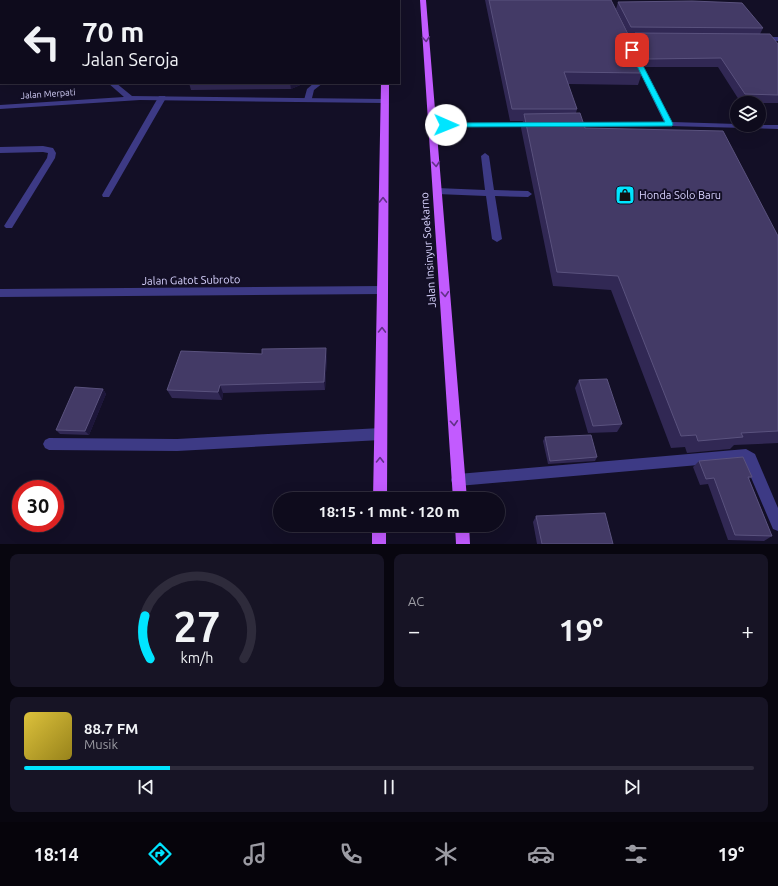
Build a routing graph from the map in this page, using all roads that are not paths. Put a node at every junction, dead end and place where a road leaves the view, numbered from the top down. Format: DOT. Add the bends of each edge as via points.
graph roads {
  1 [pos="423,0"];
  2 [pos="626,38"];
  3 [pos="754,39"];
  4 [pos="778,39"];
  5 [pos="113,84"];
  6 [pos="318,84"];
  7 [pos="384,84"];
  8 [pos="162,98"];
  9 [pos="131,99"];
  10 [pos="308,100"];
  11 [pos="384,100"];
  12 [pos="0,107"];
  13 [pos="669,124"];
  14 [pos="433,125"];
  15 [pos="545,125"];
  16 [pos="560,125"];
  17 [pos="776,127"];
  18 [pos="778,136"];
  19 [pos="0,150"];
  20 [pos="485,156"];
  21 [pos="437,191"];
  22 [pos="490,192"];
  23 [pos="528,194"];
  24 [pos="106,195"];
  25 [pos="9,226"];
  26 [pos="497,239"];
  27 [pos="383,290"];
  28 [pos="0,293"];
  29 [pos="381,434"];
  30 [pos="49,444"];
  31 [pos="458,480"];
  32 [pos="380,492"];
  33 [pos="459,492"];
  34 [pos="778,524"];
  35 [pos="379,532"];
  36 [pos="462,532"];
  37 [pos="378,544"];
  38 [pos="463,544"];
  1 -- 14 [label="main road, Jalan Insinyur Soekarno, one-way"];
  2 -- 13 [label="street"];
  3 -- 4 [label="street"];
  5 -- 9 [label="street"];
  6 -- 10 [label="street" via="311,89"];
  7 -- 11 [label="main road"];
  8 -- 9 [label="street, Jalan Merpati"];
  8 -- 10 [label="street, Jalan Merpati"];
  8 -- 24 [label="street"];
  9 -- 12 [label="street, Jalan Merpati"];
  10 -- 11 [label="street, Jalan Merpati"];
  27 -- 11 [label="main road, one-way"];
  13 -- 16 [label="street"];
  13 -- 17 [label="street"];
  14 -- 15 [label="street"];
  14 -- 21 [label="main road, Jalan Insinyur Soekarno, one-way"];
  17 -- 18 [label="street"];
  19 -- 25 [label="street" via="43,149 50,150 52,154"];
  20 -- 22 [label="street"];
  21 -- 22 [label="street"];
  21 -- 31 [label="main road, Jalan Insinyur Soekarno, one-way"];
  22 -- 23 [label="street"];
  22 -- 26 [label="street"];
  27 -- 28 [label="street, Jalan Gatot Subroto"];
  29 -- 27 [label="main road, one-way"];
  29 -- 30 [label="street" via="177,445"];
  32 -- 29 [label="main road, one-way"];
  31 -- 33 [label="main road, Jalan Insinyur Soekarno"];
  31 -- 34 [label="street" via="746,455 750,458"];
  35 -- 37 [label="main road"];
  36 -- 38 [label="main road"];
}
